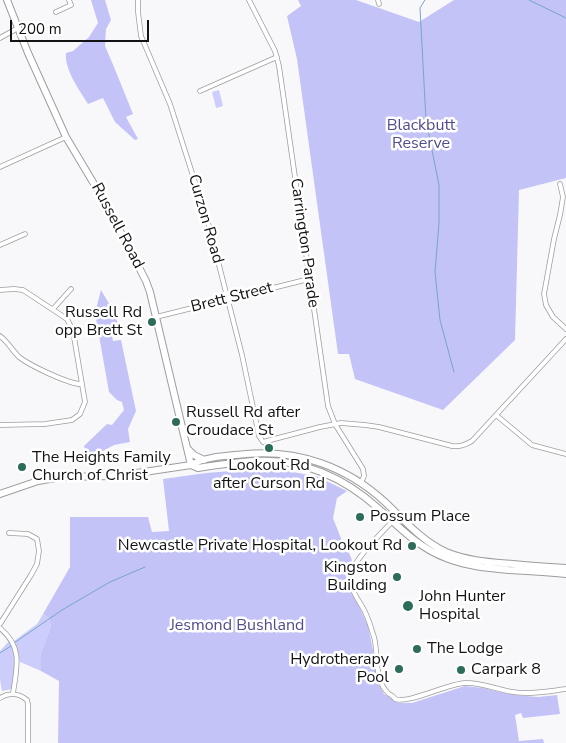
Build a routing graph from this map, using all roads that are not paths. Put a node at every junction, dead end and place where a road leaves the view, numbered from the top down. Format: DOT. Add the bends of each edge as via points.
graph roads {
  1 [pos="7,0"];
  2 [pos="69,0"];
  3 [pos="138,0"];
  4 [pos="249,0"];
  5 [pos="56,12"];
  6 [pos="18,28"];
  7 [pos="0,38"];
  8 [pos="277,57"];
  9 [pos="200,91"];
  10 [pos="66,137"];
  11 [pos="0,167"];
  12 [pos="560,184"];
  13 [pos="25,234"];
  14 [pos="0,246"];
  15 [pos="309,279"];
  16 [pos="71,289"];
  17 [pos="0,290"];
  18 [pos="227,300"];
  19 [pos="53,309"];
  20 [pos="156,317"];
  21 [pos="566,329"];
  22 [pos="0,336"];
  23 [pos="566,339"];
  24 [pos="82,384"];
  25 [pos="496,415"];
  26 [pos="334,424"];
  27 [pos="0,425"];
  28 [pos="187,448"];
  29 [pos="566,454"];
  30 [pos="204,460"];
  31 [pos="191,465"];
  32 [pos="361,483"];
  33 [pos="0,494"];
  34 [pos="398,515"];
  35 [pos="393,521"];
  36 [pos="9,533"];
  37 [pos="566,568"];
  38 [pos="566,574"];
  39 [pos="0,626"];
  40 [pos="566,688"];
  41 [pos="13,693"];
  42 [pos="0,698"];
  43 [pos="28,743"];
  1 -- 6 [label="main road, Russell Road"];
  2 -- 5 [label="street" via="71,5"];
  3 -- 18 [label="street, Curzon Road" via="141,36 170,104"];
  4 -- 8 [label="street, Carrington Parade"];
  6 -- 7 [label="street"];
  6 -- 10 [label="main road, Russell Road"];
  8 -- 9 [label="street"];
  8 -- 15 [label="street, Carrington Parade"];
  10 -- 11 [label="street"];
  10 -- 20 [label="main road, Russell Road" via="144,276"];
  12 -- 21 [label="street" via="563,197 544,294 552,317"];
  13 -- 14 [label="street"];
  15 -- 18 [label="street, Brett Street"];
  15 -- 26 [label="street, Carrington Parade" via="328,406"];
  16 -- 19 [label="street"];
  17 -- 19 [label="street" via="23,290"];
  18 -- 20 [label="street, Brett Street"];
  18 -- 26 [label="street, Curzon Road" via="263,442"];
  19 -- 24 [label="street" via="72,327"];
  20 -- 28 [label="main road, Russell Road"];
  22 -- 24 [label="street" via="28,363 72,383"];
  23 -- 25 [label="street"];
  24 -- 27 [label="street" via="84,406 72,420"];
  25 -- 26 [label="street" via="472,442 459,447 365,425"];
  25 -- 29 [label="street" via="532,445"];
  26 -- 32 [label="street, Carrington Parade" via="363,469"];
  28 -- 30 [label="main road"];
  28 -- 31 [label="main road, Russell Road"];
  30 -- 31 [label="main road"];
  30 -- 32 [label="main road" via="253,453 300,456 332,467"];
  31 -- 33 [label="main road" via="121,475 38,481"];
  31 -- 35 [label="main road" via="198,468 277,461 302,466 350,486"];
  32 -- 34 [label="main road"];
  34 -- 35 [label="street"];
  34 -- 37 [label="main road" via="432,545 462,558"];
  35 -- 38 [label="main road" via="429,550 461,564"];
  35 -- 40 [label="street" via="357,561 351,574 352,586 376,644 379,676 384,690 395,699 409,699 464,683 533,693"];
  36 -- 39 [label="street" via="28,534 37,539 39,552 37,564"];
  39 -- 41 [label="street" via="15,648 17,662"];
  41 -- 42 [label="street"];
  41 -- 43 [label="street" via="28,702"];
}
